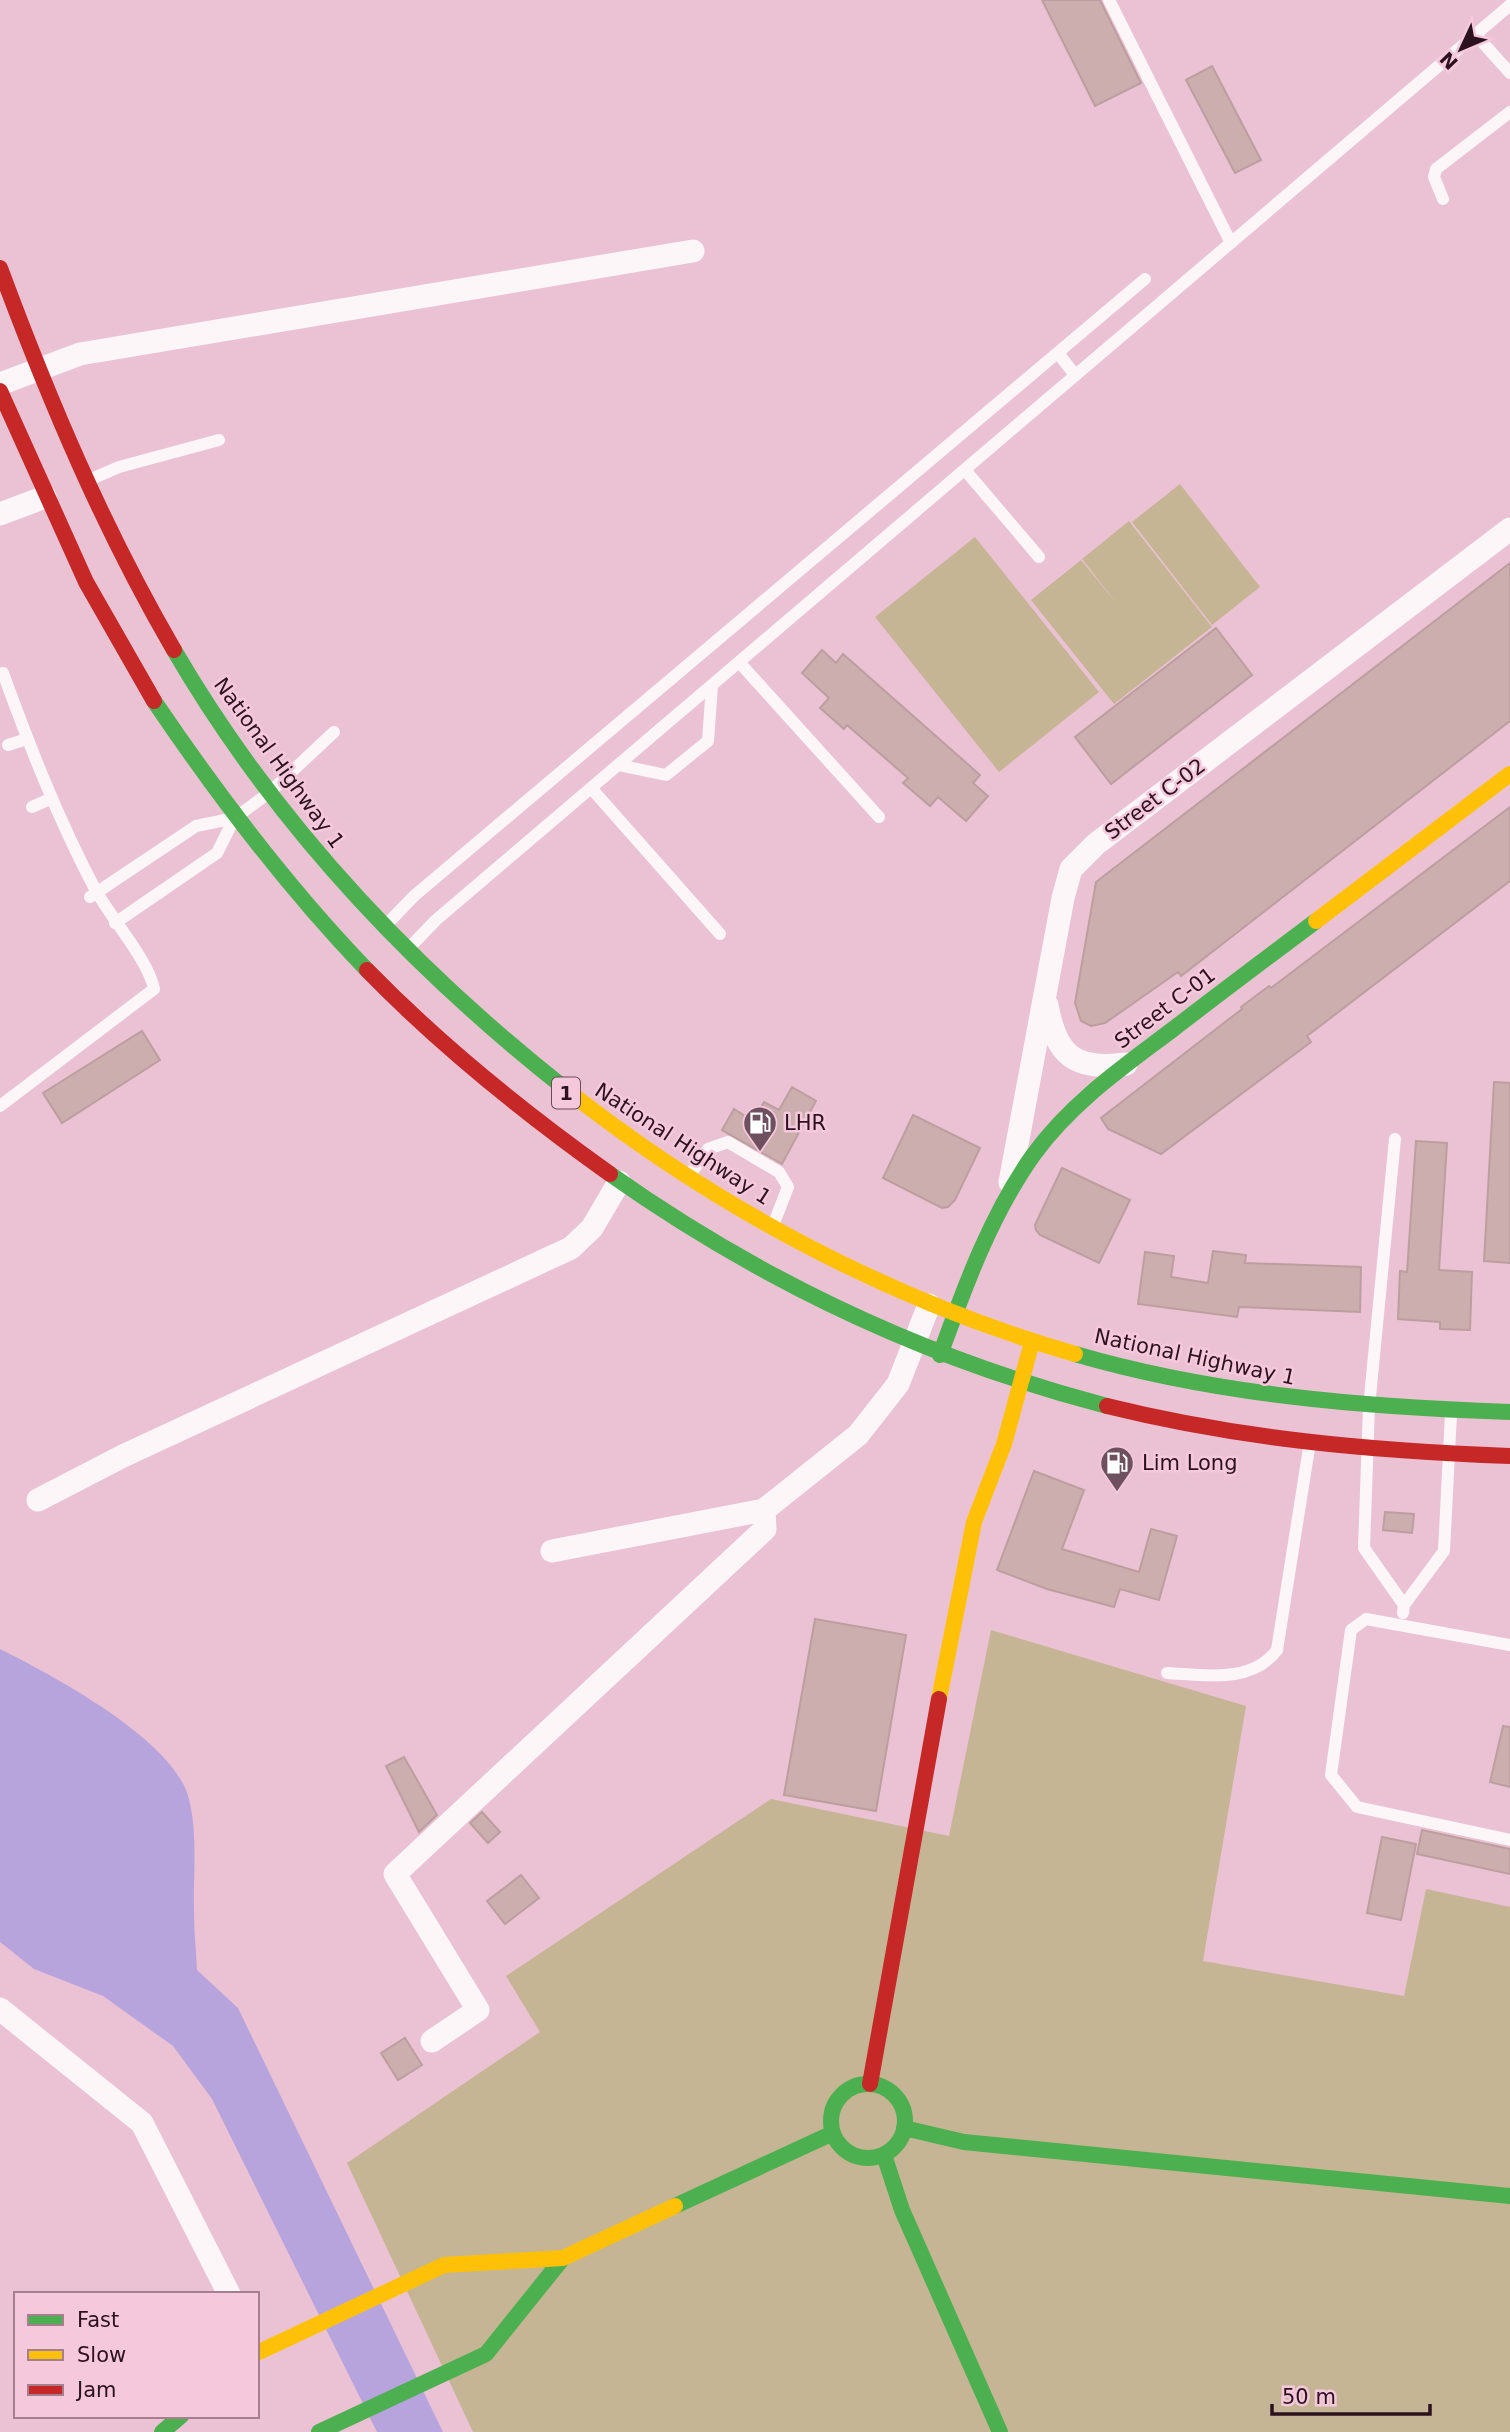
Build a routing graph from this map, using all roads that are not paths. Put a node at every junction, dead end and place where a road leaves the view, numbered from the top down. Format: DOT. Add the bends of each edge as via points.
graph roads {
  1 [pos="1109,0"];
  2 [pos="1510,2"];
  3 [pos="1475,34"];
  4 [pos="1510,74"];
  5 [pos="1510,112"];
  6 [pos="1443,199"];
  7 [pos="1231,243"];
  8 [pos="693,251"];
  9 [pos="0,268"];
  10 [pos="1145,279"];
  11 [pos="1058,353"];
  12 [pos="37,369"];
  13 [pos="1075,375"];
  14 [pos="0,384"];
  15 [pos="0,391"];
  16 [pos="219,440"];
  17 [pos="965,470"];
  18 [pos="85,482"];
  19 [pos="45,497"];
  20 [pos="0,514"];
  21 [pos="1510,530"];
  22 [pos="1039,557"];
  23 [pos="739,662"];
  24 [pos="0,674"];
  25 [pos="712,685"];
  26 [pos="334,732"];
  27 [pos="27,739"];
  28 [pos="8,745"];
  29 [pos="618,765"];
  30 [pos="1510,774"];
  31 [pos="591,788"];
  32 [pos="270,792"];
  33 [pos="50,799"];
  34 [pos="32,807"];
  35 [pos="879,817"];
  36 [pos="235,818"];
  37 [pos="69,840"];
  38 [pos="57,848"];
  39 [pos="93,895"];
  40 [pos="115,923"];
  41 [pos="384,927"];
  42 [pos="720,934"];
  43 [pos="407,951"];
  44 [pos="1045,991"];
  45 [pos="1126,1064"];
  46 [pos="0,1106"];
  47 [pos="1395,1139"];
  48 [pos="688,1178"];
  49 [pos="619,1182"];
  50 [pos="1007,1199"];
  51 [pos="773,1227"];
  52 [pos="929,1305"];
  53 [pos="955,1315"];
  54 [pos="1032,1342"];
  55 [pos="915,1345"];
  56 [pos="940,1355"];
  57 [pos="1021,1383"];
  58 [pos="1369,1407"];
  59 [pos="1451,1410"];
  60 [pos="1510,1412"];
  61 [pos="1310,1444"];
  62 [pos="1367,1450"];
  63 [pos="1450,1454"];
  64 [pos="1510,1456"];
  65 [pos="37,1500"];
  66 [pos="764,1510"];
  67 [pos="552,1551"];
  68 [pos="1404,1605"];
  69 [pos="1400,1623"];
  70 [pos="1510,1645"];
  71 [pos="1167,1673"];
  72 [pos="1510,1840"];
  73 [pos="0,2009"];
  74 [pos="432,2042"];
  75 [pos="870,2084"];
  76 [pos="904,2128"];
  77 [pos="833,2133"];
  78 [pos="884,2155"];
  79 [pos="1510,2196"];
  80 [pos="563,2258"];
  81 [pos="228,2292"];
  82 [pos="259,2351"];
  83 [pos="179,2418"];
  84 [pos="162,2432"];
  85 [pos="320,2432"];
  86 [pos="1000,2432"];
  1 -- 7 [label="lane"];
  2 -- 3 [label="lane"];
  3 -- 4 [label="lane"];
  3 -- 7 [label="lane"];
  5 -- 6 [label="lane" via="1436,169 1434,177"];
  7 -- 13 [label="lane"];
  8 -- 12 [label="street" via="80,355"];
  9 -- 12 [label="main road, National Highway 1 / 1"];
  10 -- 11 [label="lane"];
  11 -- 13 [label="lane"];
  11 -- 41 [label="lane" via="414,896"];
  12 -- 14 [label="street"];
  12 -- 18 [label="main road, National Highway 1 / 1"];
  13 -- 17 [label="lane"];
  15 -- 19 [label="main road, 1"];
  16 -- 18 [label="lane" via="119,467"];
  17 -- 22 [label="lane"];
  17 -- 23 [label="lane"];
  18 -- 32 [label="main road, National Highway 1 / 1" via="184,668"];
  19 -- 20 [label="street"];
  19 -- 36 [label="main road, 1" via="146,689"];
  21 -- 44 [label="street, Street C-02" via="1082,855 1068,878"];
  23 -- 25 [label="lane"];
  23 -- 35 [label="lane"];
  24 -- 27 [label="lane"];
  25 -- 29 [label="lane"];
  25 -- 29 [label="lane" via="710,737 684,763 666,775"];
  26 -- 32 [label="lane"];
  27 -- 28 [label="lane"];
  27 -- 33 [label="lane"];
  29 -- 31 [label="lane"];
  30 -- 45 [label="main road, Street C-01"];
  31 -- 42 [label="lane"];
  31 -- 43 [label="lane" via="436,920"];
  32 -- 36 [label="lane"];
  32 -- 41 [label="main road, National Highway 1 / 1"];
  33 -- 34 [label="lane"];
  33 -- 37 [label="lane"];
  36 -- 39 [label="lane" via="197,826"];
  36 -- 40 [label="lane" via="217,853"];
  36 -- 49 [label="main road, 1" via="312,913 401,1006 492,1089"];
  37 -- 38 [label="lane"];
  37 -- 39 [label="lane"];
  39 -- 40 [label="lane"];
  40 -- 46 [label="lane" via="152,978 154,989"];
  41 -- 43 [label="main road, National Highway 1 / 1"];
  43 -- 48 [label="main road, National Highway 1 / 1" via="522,1057 583,1106"];
  44 -- 45 [label="street" via="1051,1028 1061,1046 1076,1059 1098,1068"];
  44 -- 50 [label="street, Street C-02"];
  45 -- 50 [label="main road, Street C-01" via="1052,1130"];
  47 -- 58 [label="lane"];
  48 -- 51 [label="main road, National Highway 1 / 1"];
  48 -- 51 [label="lane" via="708,1149 729,1142 779,1172 788,1187"];
  49 -- 55 [label="main road, 1" via="752,1263"];
  49 -- 65 [label="street" via="592,1228 571,1248 122,1456"];
  50 -- 53 [label="main road, Street C-01"];
  51 -- 52 [label="main road, National Highway 1 / 1"];
  52 -- 53 [label="main road, National Highway 1 / 1"];
  52 -- 55 [label="street"];
  53 -- 54 [label="main road, National Highway 1 / 1"];
  53 -- 56 [label="main road, Street C-01"];
  54 -- 57 [label="main road"];
  54 -- 58 [label="main road, National Highway 1 / 1" via="1176,1379"];
  55 -- 56 [label="main road, 1"];
  55 -- 66 [label="street" via="898,1384 858,1435"];
  56 -- 57 [label="main road, 1"];
  57 -- 61 [label="main road, 1" via="1167,1420"];
  57 -- 75 [label="main road" via="965,1558"];
  58 -- 59 [label="main road, National Highway 1 / 1"];
  58 -- 62 [label="lane"];
  59 -- 60 [label="main road, National Highway 1 / 1"];
  59 -- 63 [label="lane"];
  61 -- 62 [label="main road, 1"];
  61 -- 71 [label="lane" via="1277,1650 1253,1670 1222,1676"];
  62 -- 63 [label="main road, 1"];
  62 -- 68 [label="lane" via="1364,1548"];
  63 -- 64 [label="main road, 1"];
  63 -- 68 [label="lane" via="1444,1551"];
  66 -- 67 [label="street"];
  66 -- 74 [label="street" via="765,1529 395,1874 478,2010"];
  68 -- 69 [label="lane"];
  69 -- 70 [label="lane"];
  69 -- 72 [label="lane" via="1366,1619 1350,1630 1331,1776 1357,1807"];
  73 -- 81 [label="street" via="142,2123"];
  75 -- 76 [label="main road" via="895,2095 905,2116"];
  75 -- 77 [label="main road" via="848,2090 839,2098 831,2118"];
  76 -- 78 [label="main road" via="894,2148"];
  76 -- 79 [label="main road" via="964,2141"];
  77 -- 78 [label="main road" via="848,2152 861,2157"];
  77 -- 80 [label="main road"];
  78 -- 86 [label="main road" via="902,2210"];
  80 -- 82 [label="main road" via="444,2265"];
  80 -- 85 [label="main road" via="486,2354"];
  83 -- 84 [label="main road"];
}
